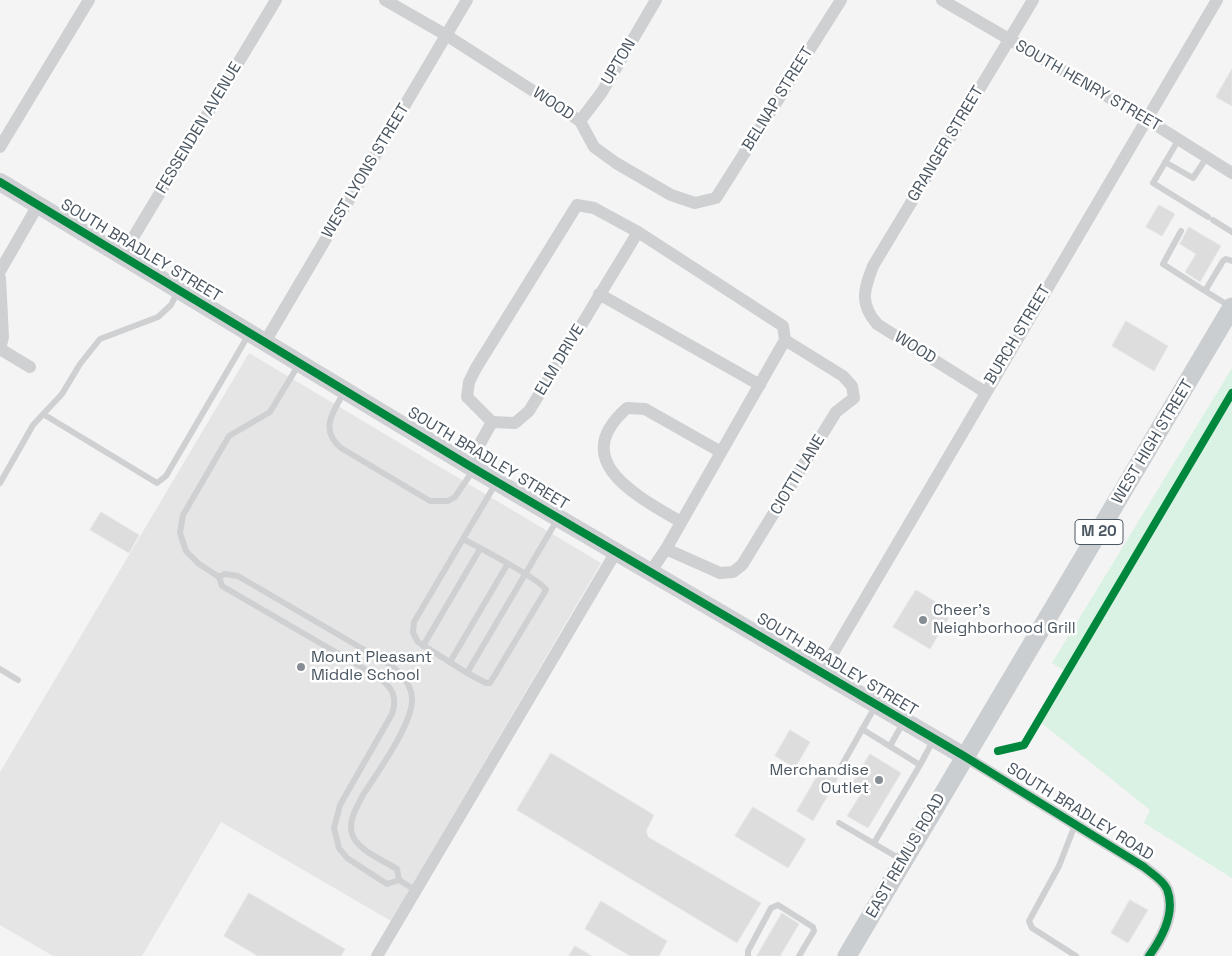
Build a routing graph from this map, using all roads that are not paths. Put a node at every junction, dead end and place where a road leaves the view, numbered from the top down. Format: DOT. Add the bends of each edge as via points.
graph roads {
  1 [pos="89,0"];
  2 [pos="276,0"];
  3 [pos="385,0"];
  4 [pos="467,0"];
  5 [pos="656,0"];
  6 [pos="840,0"];
  7 [pos="942,0"];
  8 [pos="1033,0"];
  9 [pos="1217,0"];
  10 [pos="446,36"];
  11 [pos="1009,40"];
  12 [pos="1146,119"];
  13 [pos="580,122"];
  14 [pos="1179,139"];
  15 [pos="0,147"];
  16 [pos="1207,157"];
  17 [pos="1165,162"];
  18 [pos="1232,173"];
  19 [pos="0,182"];
  20 [pos="716,198"];
  21 [pos="38,205"];
  22 [pos="1181,231"];
  23 [pos="638,232"];
  24 [pos="1232,232"];
  25 [pos="122,256"];
  26 [pos="1232,261"];
  27 [pos="0,272"];
  28 [pos="0,278"];
  29 [pos="179,290"];
  30 [pos="864,290"];
  31 [pos="1205,291"];
  32 [pos="599,294"];
  33 [pos="1232,307"];
  34 [pos="250,333"];
  35 [pos="785,340"];
  36 [pos="265,342"];
  37 [pos="0,349"];
  38 [pos="300,363"];
  39 [pos="30,367"];
  40 [pos="760,386"];
  41 [pos="345,390"];
  42 [pos="985,392"];
  43 [pos="43,414"];
  44 [pos="492,422"];
  45 [pos="721,452"];
  46 [pos="472,466"];
  47 [pos="497,481"];
  48 [pos="0,482"];
  49 [pos="559,517"];
  50 [pos="680,522"];
  51 [pos="463,538"];
  52 [pos="480,549"];
  53 [pos="666,549"];
  54 [pos="617,550"];
  55 [pos="507,565"];
  56 [pos="651,570"];
  57 [pos="525,574"];
  58 [pos="219,577"];
  59 [pos="423,646"];
  60 [pos="450,662"];
  61 [pos="0,669"];
  62 [pos="822,672"];
  63 [pos="467,673"];
  64 [pos="18,680"];
  65 [pos="876,704"];
  66 [pos="904,720"];
  67 [pos="862,729"];
  68 [pos="934,738"];
  69 [pos="890,746"];
  70 [pos="964,756"];
  71 [pos="842,765"];
  72 [pos="920,765"];
  73 [pos="839,824"];
  74 [pos="1075,825"];
  75 [pos="874,843"];
  76 [pos="903,860"];
  77 [pos="398,880"];
  78 [pos="415,890"];
  79 [pos="377,956"];
  80 [pos="748,956"];
  81 [pos="799,956"];
  82 [pos="848,956"];
  83 [pos="1076,956"];
  84 [pos="1149,956"];
  1 -- 15 [label="street"];
  2 -- 25 [label="street, FESSENDEN AVENUE"];
  3 -- 10 [label="street, WOOD"];
  4 -- 10 [label="street, WEST LYONS STREET"];
  5 -- 13 [label="street, UPTON" via="602,92"];
  6 -- 20 [label="street, BELNAP STREET"];
  7 -- 11 [label="street, SOUTH HENRY STREET"];
  8 -- 11 [label="street, GRANGER STREET"];
  9 -- 12 [label="street, BURCH STREET"];
  10 -- 13 [label="street, WOOD"];
  10 -- 36 [label="street, WEST LYONS STREET"];
  11 -- 12 [label="street, SOUTH HENRY STREET"];
  11 -- 30 [label="street, GRANGER STREET" via="873,266"];
  12 -- 14 [label="street, SOUTH HENRY STREET"];
  12 -- 42 [label="street, BURCH STREET"];
  13 -- 20 [label="street, WOOD" via="594,147 671,195 695,203"];
  14 -- 16 [label="street, SOUTH HENRY STREET"];
  14 -- 17 [label="lane"];
  16 -- 17 [label="lane" via="1193,178"];
  16 -- 18 [label="street, SOUTH HENRY STREET"];
  17 -- 24 [label="lane" via="1154,180 1155,186"];
  19 -- 21 [label="street, SOUTH BRADLEY STREET"];
  21 -- 25 [label="street, SOUTH BRADLEY STREET"];
  21 -- 27 [label="street"];
  22 -- 31 [label="lane" via="1163,264"];
  23 -- 32 [label="street, ELM DRIVE"];
  23 -- 35 [label="street" via="783,326"];
  23 -- 44 [label="street" via="594,208 576,205 470,382 467,397"];
  25 -- 29 [label="street, SOUTH BRADLEY STREET"];
  26 -- 31 [label="lane" via="1223,261"];
  28 -- 37 [label="street" via="3,336"];
  29 -- 34 [label="street, SOUTH BRADLEY STREET"];
  29 -- 43 [label="lane" via="171,305 158,317 100,339 62,394"];
  30 -- 42 [label="street, WOOD" via="867,312 877,324"];
  31 -- 33 [label="lane"];
  32 -- 40 [label="street"];
  32 -- 44 [label="street, ELM DRIVE" via="529,411 515,423"];
  33 -- 70 [label="main road, WEST HIGH STREET / M 20"];
  34 -- 36 [label="street, SOUTH BRADLEY STREET"];
  34 -- 43 [label="lane" via="166,476 157,483"];
  35 -- 40 [label="street"];
  35 -- 53 [label="street, CIOTTI LANE" via="843,376 852,386 854,398 836,412 742,565 733,572 720,572"];
  36 -- 38 [label="street, SOUTH BRADLEY STREET"];
  37 -- 39 [label="street"];
  38 -- 41 [label="street, SOUTH BRADLEY STREET"];
  38 -- 58 [label="lane" via="270,412 229,436 183,515 180,533 186,551"];
  40 -- 45 [label="street"];
  41 -- 46 [label="street, SOUTH BRADLEY STREET"];
  41 -- 46 [label="lane" via="328,422 331,436 341,448 436,502 455,497"];
  42 -- 62 [label="street, BURCH STREET"];
  43 -- 48 [label="lane" via="33,425"];
  44 -- 46 [label="street"];
  45 -- 50 [label="street"];
  45 -- 50 [label="street" via="645,409 627,408 613,420 603,447 614,475 636,495"];
  46 -- 47 [label="street, SOUTH BRADLEY STREET"];
  47 -- 49 [label="street, SOUTH BRADLEY STREET"];
  47 -- 51 [label="lane"];
  49 -- 54 [label="street, SOUTH BRADLEY STREET"];
  49 -- 57 [label="lane"];
  50 -- 53 [label="street"];
  51 -- 52 [label="lane"];
  51 -- 59 [label="lane" via="414,622 413,633"];
  52 -- 55 [label="lane"];
  52 -- 59 [label="lane"];
  53 -- 56 [label="street"];
  54 -- 56 [label="street, SOUTH BRADLEY STREET"];
  54 -- 78 [label="street"];
  55 -- 57 [label="lane"];
  55 -- 60 [label="lane"];
  56 -- 62 [label="street, SOUTH BRADLEY STREET"];
  57 -- 63 [label="lane"];
  57 -- 63 [label="lane" via="543,585 546,590 543,596 490,682"];
  58 -- 77 [label="lane" via="222,586 368,671 384,681 393,692 396,705 340,805 334,828 339,848 354,864 388,884"];
  58 -- 77 [label="lane" via="225,574 238,576 392,666 406,681 412,698 408,721 357,807 351,825 359,845 397,869"];
  59 -- 60 [label="lane"];
  60 -- 63 [label="lane"];
  61 -- 64 [label="lane"];
  62 -- 65 [label="street, SOUTH BRADLEY STREET"];
  65 -- 66 [label="street, SOUTH BRADLEY STREET"];
  65 -- 67 [label="lane"];
  66 -- 68 [label="street, SOUTH BRADLEY STREET"];
  66 -- 69 [label="lane"];
  67 -- 69 [label="lane"];
  67 -- 71 [label="lane"];
  68 -- 70 [label="street, SOUTH BRADLEY STREET"];
  68 -- 72 [label="lane"];
  69 -- 72 [label="lane"];
  70 -- 74 [label="street, SOUTH BRADLEY ROAD"];
  70 -- 76 [label="main road, EAST REMUS ROAD / M 20"];
  72 -- 75 [label="lane"];
  73 -- 75 [label="lane"];
  74 -- 83 [label="lane" via="1059,866 1029,921 1032,928"];
  74 -- 84 [label="street, SOUTH BRADLEY ROAD" via="1144,867 1166,888 1170,908 1161,940"];
  75 -- 76 [label="lane"];
  76 -- 82 [label="main road, EAST REMUS ROAD / M 20"];
  77 -- 78 [label="lane"];
  78 -- 79 [label="street"];
  80 -- 81 [label="lane" via="771,908 778,905 813,927 814,931"];
}
